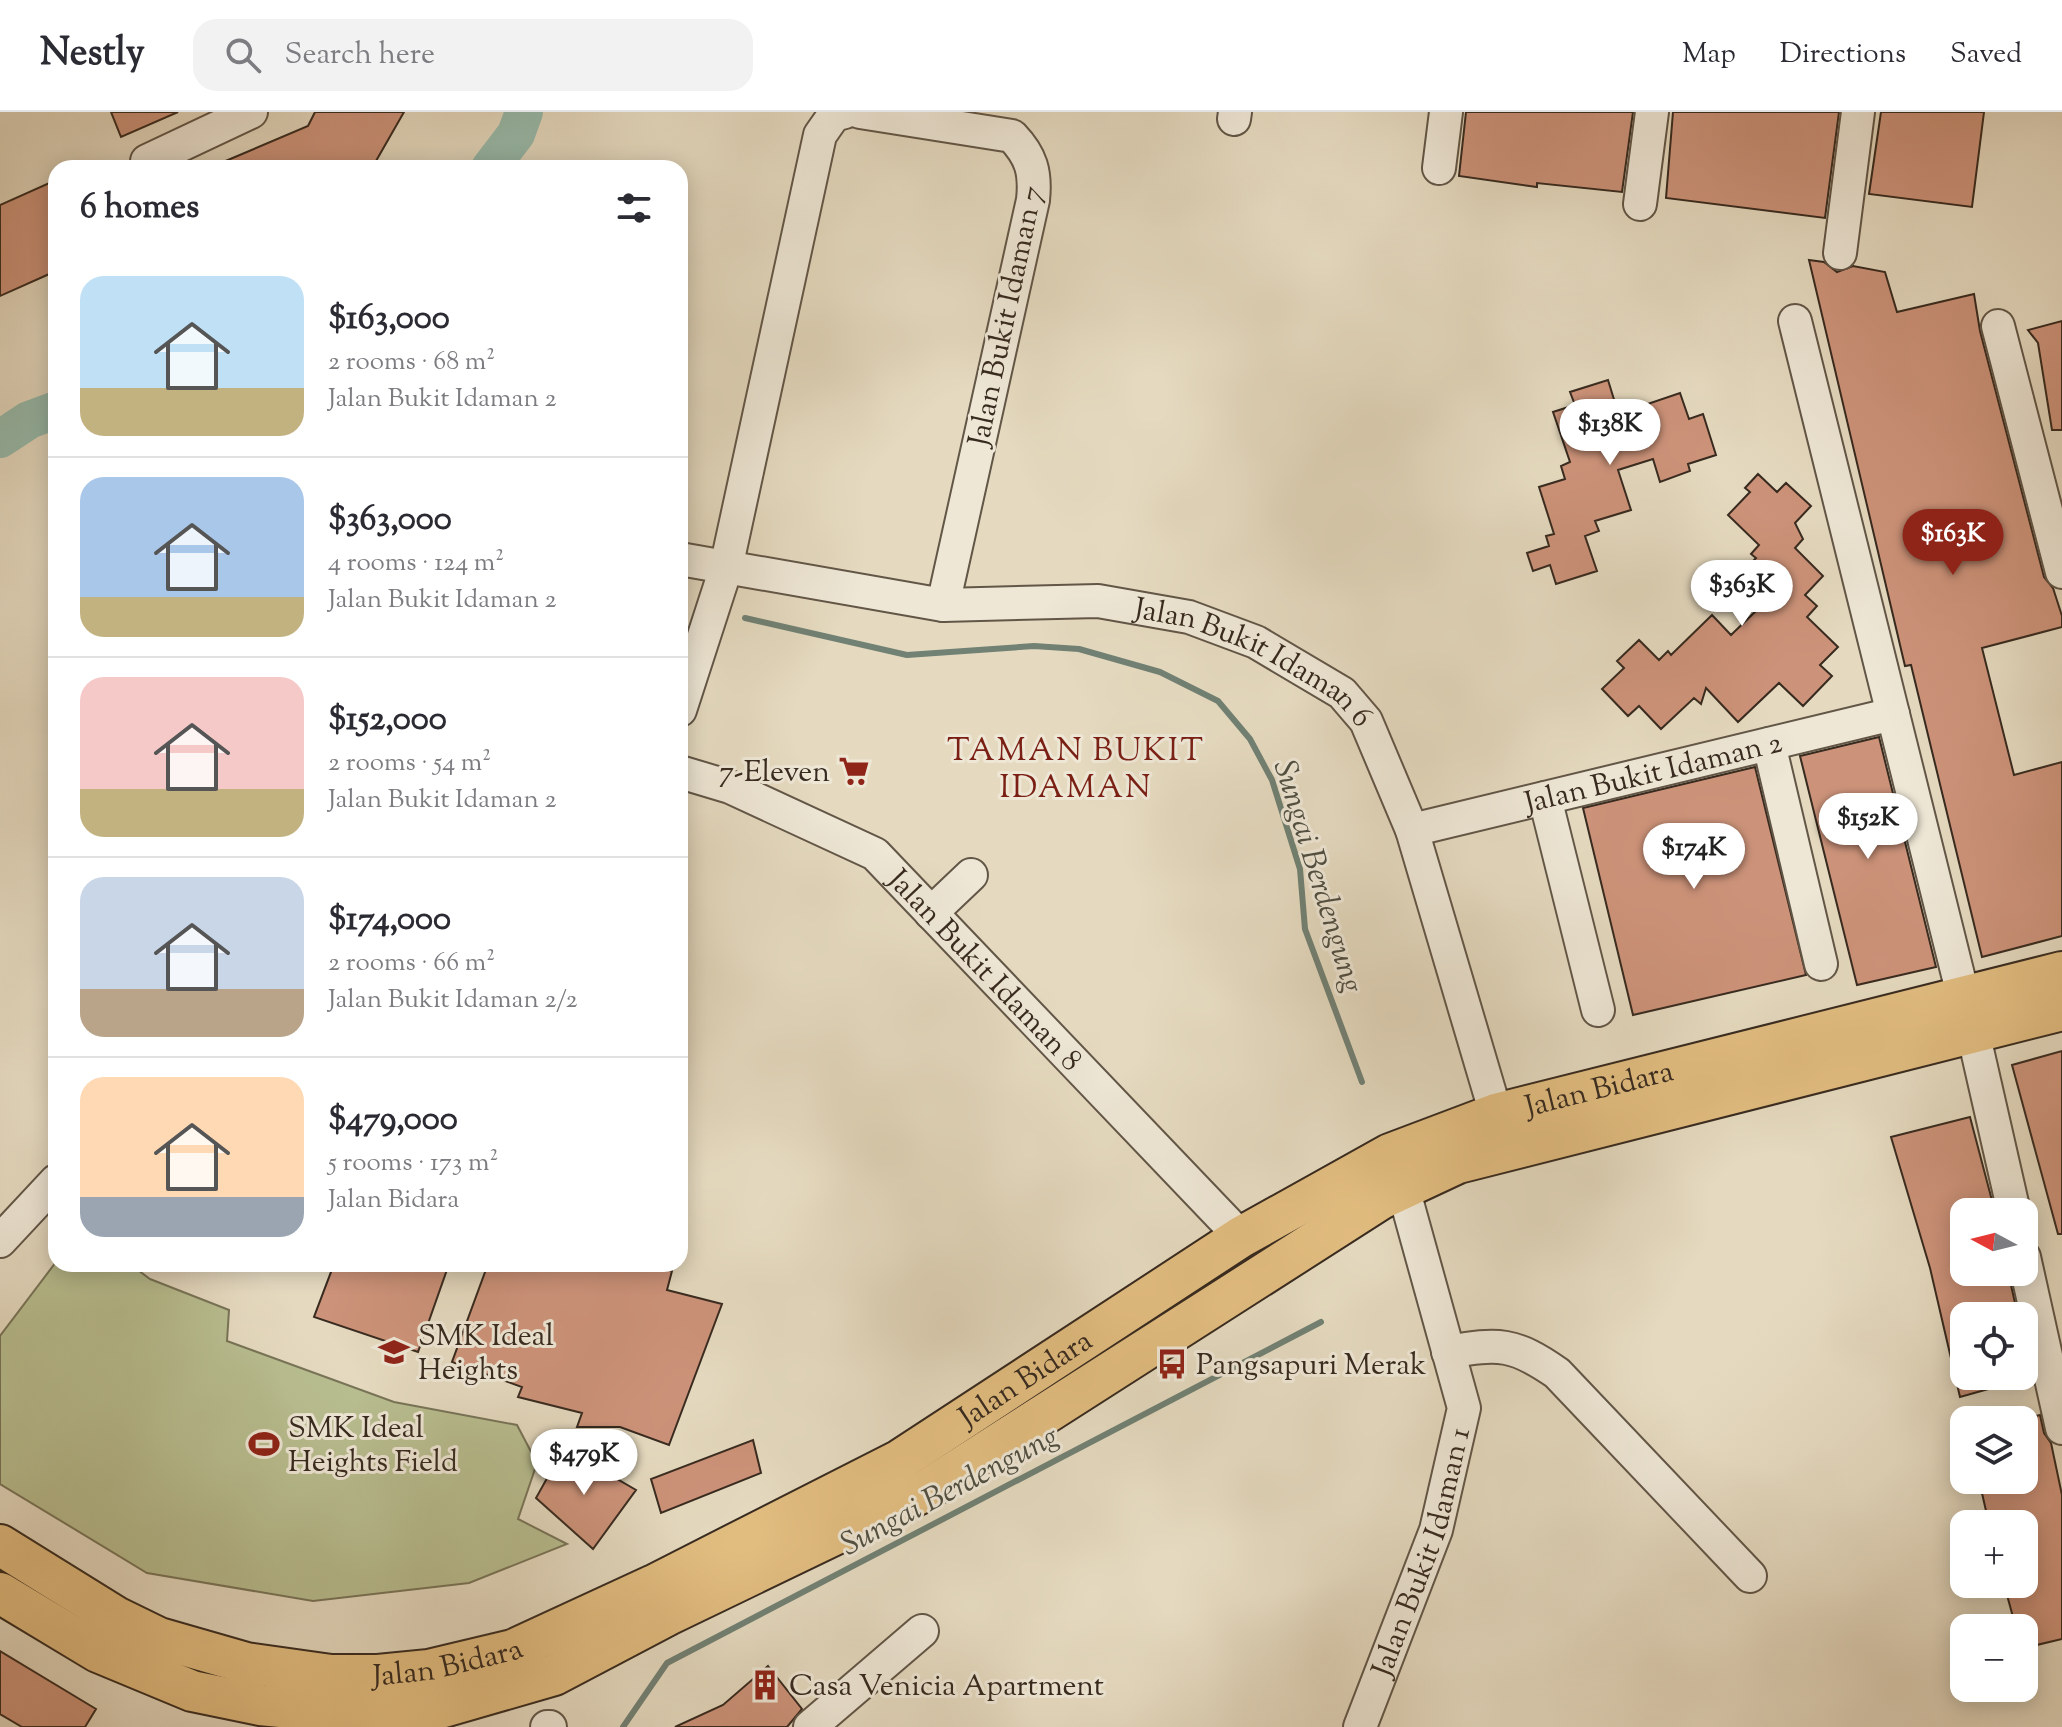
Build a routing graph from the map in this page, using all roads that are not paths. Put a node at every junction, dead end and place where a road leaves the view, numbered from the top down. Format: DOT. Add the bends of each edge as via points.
graph roads {
  1 [pos="251,112"];
  2 [pos="845,112"];
  3 [pos="860,112"];
  4 [pos="1446,112"];
  5 [pos="1652,112"];
  6 [pos="1858,112"];
  7 [pos="149,160"];
  8 [pos="1439,168"];
  9 [pos="1640,204"];
  10 [pos="1840,253"];
  11 [pos="1795,321"];
  12 [pos="1998,326"];
  13 [pos="688,561"];
  14 [pos="726,568"];
  15 [pos="2062,572"];
  16 [pos="943,605"];
  17 [pos="688,685"];
  18 [pos="1893,714"];
  19 [pos="1769,744"];
  20 [pos="688,774"];
  21 [pos="1545,798"];
  22 [pos="1412,830"];
  23 [pos="971,875"];
  24 [pos="931,913"];
  25 [pos="1821,964"];
  26 [pos="2062,972"];
  27 [pos="1598,1010"];
  28 [pos="2062,1010"];
  29 [pos="1968,1013"];
  30 [pos="1496,1114"];
  31 [pos="1403,1188"];
  32 [pos="48,1190"];
  33 [pos="2011,1198"];
  34 [pos="1241,1237"];
  35 [pos="0,1241"];
  36 [pos="2030,1286"];
  37 [pos="1448,1352"];
  38 [pos="2062,1428"];
  39 [pos="0,1545"];
  40 [pos="1750,1576"];
  41 [pos="0,1593"];
  42 [pos="922,1631"];
  43 [pos="341,1720"];
  44 [pos="810,1727"];
  45 [pos="1360,1727"];
  1 -- 7 [label="street"];
  2 -- 14 [label="street" via="834,115 820,135"];
  3 -- 16 [label="street, Jalan Bukit Idaman 7" via="1012,136 1034,172 1033,200"];
  4 -- 8 [label="street"];
  5 -- 9 [label="street"];
  6 -- 10 [label="street"];
  11 -- 18 [label="street"];
  12 -- 15 [label="street"];
  13 -- 14 [label="street, Jalan Bukit Idaman 6"];
  14 -- 16 [label="street, Jalan Bukit Idaman 6"];
  14 -- 17 [label="street"];
  16 -- 22 [label="street, Jalan Bukit Idaman 6" via="1098,601 1189,617 1256,642 1342,693 1366,721"];
  18 -- 19 [label="street, Jalan Bukit Idaman 2"];
  18 -- 29 [label="street"];
  19 -- 21 [label="street, Jalan Bukit Idaman 2"];
  19 -- 25 [label="street"];
  20 -- 24 [label="street, Jalan Bukit Idaman 8" via="730,787 875,854"];
  21 -- 22 [label="street, Jalan Bukit Idaman 2"];
  21 -- 27 [label="street"];
  22 -- 30 [label="street, Jalan Bukit Idaman 6"];
  23 -- 24 [label="street"];
  24 -- 34 [label="street, Jalan Bukit Idaman 8"];
  26 -- 29 [label="main road, Jalan Bidara"];
  28 -- 29 [label="main road, Jalan Bidara"];
  29 -- 30 [label="main road, Jalan Bidara"];
  29 -- 31 [label="main road, Jalan Bidara" via="1459,1163"];
  29 -- 33 [label="street"];
  30 -- 34 [label="main road, Jalan Bidara" via="1390,1154"];
  31 -- 37 [label="street, Jalan Bukit Idaman 1"];
  31 -- 43 [label="main road, Jalan Bidara" via="923,1492 554,1675 440,1708"];
  32 -- 35 [label="street"];
  34 -- 39 [label="main road, Jalan Bidara" via="900,1460 540,1640 478,1659 378,1675 331,1675 246,1663 159,1638"];
  36 -- 38 [label="street"];
  37 -- 40 [label="street" via="1496,1343 1526,1351 1557,1373"];
  37 -- 45 [label="street, Jalan Bukit Idaman 1" via="1464,1408 1436,1530"];
  41 -- 43 [label="main road, Jalan Bidara" via="98,1652 192,1691"];
  42 -- 44 [label="street"];
}
